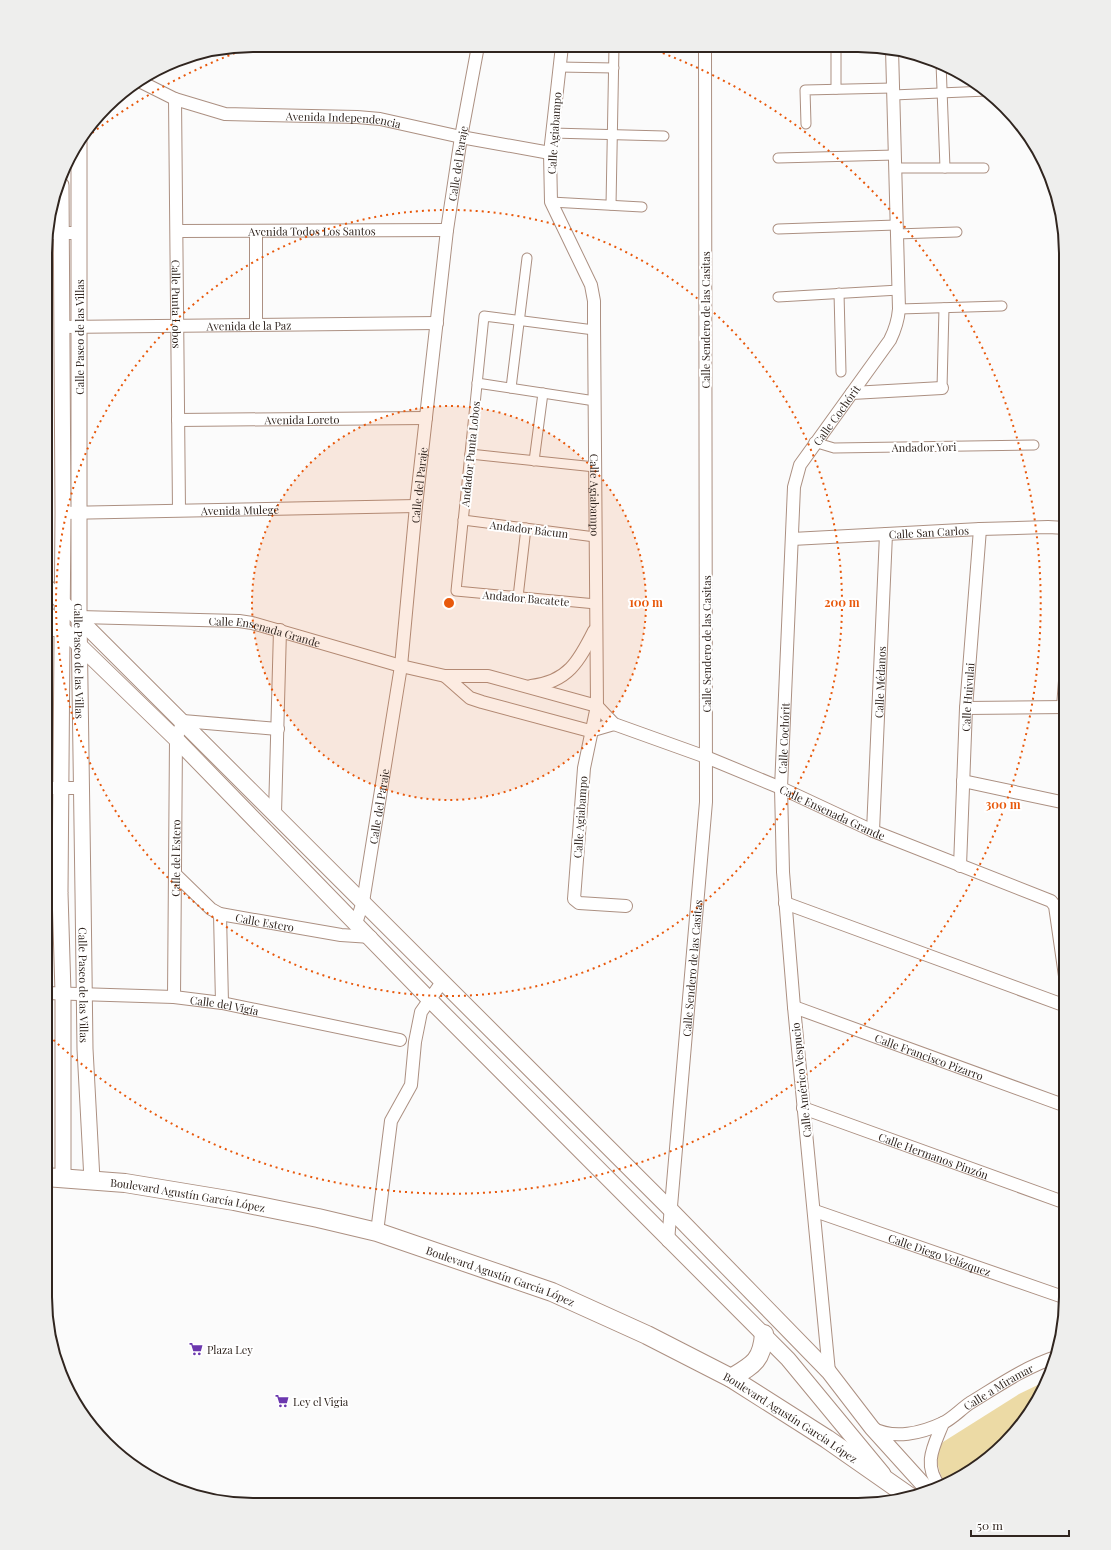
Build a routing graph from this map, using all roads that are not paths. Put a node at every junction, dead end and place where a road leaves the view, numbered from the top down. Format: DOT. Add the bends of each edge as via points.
graph roads {
  1 [pos="477,52"];
  2 [pos="561,52"];
  3 [pos="614,52"];
  4 [pos="705,52"];
  5 [pos="836,52"];
  6 [pos="892,55"];
  7 [pos="559,67"];
  8 [pos="614,68"];
  9 [pos="941,70"];
  10 [pos="145,84"];
  11 [pos="836,89"];
  12 [pos="977,91"];
  13 [pos="892,92"];
  14 [pos="943,93"];
  15 [pos="175,99"];
  16 [pos="806,124"];
  17 [pos="552,133"];
  18 [pos="612,135"];
  19 [pos="664,136"];
  20 [pos="461,137"];
  21 [pos="550,153"];
  22 [pos="78,155"];
  23 [pos="895,155"];
  24 [pos="778,158"];
  25 [pos="895,168"];
  26 [pos="945,168"];
  27 [pos="984,168"];
  28 [pos="551,202"];
  29 [pos="58,203"];
  30 [pos="611,205"];
  31 [pos="642,207"];
  32 [pos="778,229"];
  33 [pos="447,230"];
  34 [pos="896,230"];
  35 [pos="177,231"];
  36 [pos="256,231"];
  37 [pos="957,232"];
  38 [pos="79,233"];
  39 [pos="54,234"];
  40 [pos="527,258"];
  41 [pos="899,290"];
  42 [pos="839,293"];
  43 [pos="778,297"];
  44 [pos="1002,306"];
  45 [pos="944,308"];
  46 [pos="899,309"];
  47 [pos="519,321"];
  48 [pos="437,322"];
  49 [pos="256,324"];
  50 [pos="177,325"];
  51 [pos="79,326"];
  52 [pos="61,327"];
  53 [pos="594,330"];
  54 [pos="841,372"];
  55 [pos="477,383"];
  56 [pos="511,388"];
  57 [pos="942,388"];
  58 [pos="543,393"];
  59 [pos="852,393"];
  60 [pos="594,401"];
  61 [pos="426,418"];
  62 [pos="178,420"];
  63 [pos="814,442"];
  64 [pos="1034,445"];
  65 [pos="470,454"];
  66 [pos="534,461"];
  67 [pos="595,467"];
  68 [pos="416,506"];
  69 [pos="178,510"];
  70 [pos="63,513"];
  71 [pos="80,513"];
  72 [pos="463,520"];
  73 [pos="526,528"];
  74 [pos="1059,528"];
  75 [pos="980,529"];
  76 [pos="886,534"];
  77 [pos="595,537"];
  78 [pos="792,539"];
  79 [pos="456,591"];
  80 [pos="52,592"];
  81 [pos="518,597"];
  82 [pos="62,601"];
  83 [pos="596,604"];
  84 [pos="79,617"];
  85 [pos="52,619"];
  86 [pos="596,628"];
  87 [pos="52,630"];
  88 [pos="62,630"];
  89 [pos="280,630"];
  90 [pos="80,647"];
  91 [pos="401,666"];
  92 [pos="445,676"];
  93 [pos="526,687"];
  94 [pos="597,706"];
  95 [pos="1059,707"];
  96 [pos="966,708"];
  97 [pos="183,721"];
  98 [pos="614,724"];
  99 [pos="278,729"];
  100 [pos="590,731"];
  101 [pos="176,739"];
  102 [pos="706,757"];
  103 [pos="963,781"];
  104 [pos="53,788"];
  105 [pos="82,788"];
  106 [pos="781,788"];
  107 [pos="1059,802"];
  108 [pos="275,813"];
  109 [pos="873,830"];
  110 [pos="960,866"];
  111 [pos="175,874"];
  112 [pos="53,893"];
  113 [pos="363,902"];
  114 [pos="785,902"];
  115 [pos="626,906"];
  116 [pos="220,914"];
  117 [pos="356,923"];
  118 [pos="1059,926"];
  119 [pos="370,938"];
  120 [pos="442,982"];
  121 [pos="64,992"];
  122 [pos="52,993"];
  123 [pos="84,993"];
  124 [pos="174,997"];
  125 [pos="429,999"];
  126 [pos="222,1003"];
  127 [pos="1059,1003"];
  128 [pos="794,1007"];
  129 [pos="400,1040"];
  130 [pos="1059,1103"];
  131 [pos="803,1108"];
  132 [pos="54,1177"];
  133 [pos="92,1180"];
  134 [pos="1059,1200"];
  135 [pos="670,1209"];
  136 [pos="815,1211"];
  137 [pos="377,1232"];
  138 [pos="668,1241"];
  139 [pos="1059,1296"];
  140 [pos="764,1334"];
  141 [pos="1048,1360"];
  142 [pos="829,1372"];
  143 [pos="731,1378"];
  144 [pos="943,1423"];
  145 [pos="872,1428"];
  146 [pos="889,1481"];
  147 [pos="937,1482"];
  148 [pos="925,1486"];
  149 [pos="904,1492"];
  1 -- 20 [label="street, Calle del Paraje"];
  2 -- 7 [label="street, Calle Agiabampo"];
  3 -- 8 [label="street"];
  4 -- 102 [label="street, Calle Sendero de las Casitas"];
  5 -- 11 [label="street"];
  6 -- 13 [label="street, Calle Cochórit"];
  7 -- 8 [label="street"];
  7 -- 17 [label="street, Calle Agiabampo"];
  8 -- 18 [label="street"];
  9 -- 14 [label="street"];
  10 -- 15 [label="street, Avenida Independencia"];
  11 -- 13 [label="street"];
  11 -- 16 [label="street" via="805,90"];
  12 -- 14 [label="street"];
  13 -- 14 [label="street"];
  13 -- 23 [label="street, Calle Cochórit"];
  14 -- 26 [label="street"];
  15 -- 20 [label="street, Avenida Independencia" via="224,114 380,119"];
  15 -- 35 [label="street, Calle Punta Lobos"];
  17 -- 18 [label="street"];
  17 -- 21 [label="street, Calle Agiabampo"];
  18 -- 19 [label="street"];
  18 -- 30 [label="street"];
  20 -- 21 [label="street, Avenida Independencia"];
  20 -- 33 [label="street, Calle del Paraje"];
  21 -- 28 [label="street, Calle Agiabampo"];
  22 -- 38 [label="street, Calle Paseo de las Villas"];
  23 -- 24 [label="street"];
  23 -- 25 [label="street, Calle Cochórit"];
  25 -- 26 [label="street"];
  25 -- 34 [label="street, Calle Cochórit"];
  26 -- 27 [label="street"];
  28 -- 30 [label="street"];
  28 -- 53 [label="street, Calle Agiabampo" via="591,285"];
  29 -- 39 [label="street, Calle Paseo de las Villas"];
  30 -- 31 [label="street"];
  32 -- 34 [label="street"];
  33 -- 36 [label="street, Avenida Todos Los Santos"];
  33 -- 48 [label="street, Calle del Paraje"];
  34 -- 37 [label="street"];
  34 -- 41 [label="street, Calle Cochórit"];
  35 -- 36 [label="street, Avenida Todos Los Santos"];
  35 -- 50 [label="street, Calle Punta Lobos"];
  36 -- 49 [label="street"];
  38 -- 39 [label="street"];
  38 -- 51 [label="street, Calle Paseo de las Villas"];
  39 -- 52 [label="street, Calle Paseo de las Villas"];
  40 -- 47 [label="street"];
  41 -- 42 [label="street"];
  41 -- 46 [label="street, Calle Cochórit"];
  42 -- 43 [label="street"];
  42 -- 54 [label="street"];
  44 -- 45 [label="street"];
  45 -- 46 [label="street"];
  45 -- 57 [label="street"];
  46 -- 59 [label="street, Calle Cochórit" via="896,329 890,340"];
  47 -- 53 [label="street"];
  47 -- 55 [label="street, Andador Punta Lobos" via="484,316"];
  47 -- 56 [label="street"];
  48 -- 49 [label="street, Avenida de la Paz"];
  48 -- 61 [label="street, Calle del Paraje"];
  49 -- 50 [label="street, Avenida de la Paz"];
  50 -- 51 [label="street, Avenida de la Paz"];
  50 -- 62 [label="street, Calle Punta Lobos"];
  51 -- 52 [label="street, Avenida de la Paz"];
  51 -- 71 [label="street, Calle Paseo de las Villas"];
  52 -- 70 [label="street, Calle Paseo de las Villas"];
  53 -- 60 [label="street, Calle Agiabampo"];
  55 -- 56 [label="street"];
  55 -- 65 [label="street, Andador Punta Lobos"];
  56 -- 58 [label="street"];
  57 -- 59 [label="street"];
  58 -- 60 [label="street"];
  58 -- 66 [label="street"];
  59 -- 63 [label="street, Calle Cochórit"];
  60 -- 67 [label="street, Calle Agiabampo"];
  61 -- 62 [label="street, Avenida Loreto"];
  61 -- 68 [label="street, Calle del Paraje"];
  62 -- 69 [label="street, Calle Punta Lobos"];
  63 -- 64 [label="street, Andador Yori" via="834,448"];
  63 -- 78 [label="street, Calle Cochórit" via="796,474"];
  65 -- 66 [label="street"];
  65 -- 72 [label="street, Andador Punta Lobos"];
  66 -- 67 [label="street"];
  67 -- 77 [label="street, Calle Agiabampo"];
  68 -- 69 [label="street, Avenida Mulegé"];
  68 -- 91 [label="street, Calle del Paraje"];
  69 -- 71 [label="street, Avenida Mulegé"];
  70 -- 71 [label="street, Avenida Mulegé"];
  70 -- 82 [label="street, Calle Paseo de las Villas"];
  71 -- 84 [label="street, Calle Paseo de las Villas"];
  72 -- 73 [label="street, Andador Bácum"];
  72 -- 79 [label="street, Andador Punta Lobos"];
  73 -- 77 [label="street, Andador Bácum"];
  73 -- 81 [label="street"];
  74 -- 75 [label="street, Calle San Carlos"];
  75 -- 76 [label="street, Calle San Carlos"];
  75 -- 96 [label="street, Calle Huivulai"];
  76 -- 78 [label="street, Calle San Carlos"];
  76 -- 109 [label="street, Calle Médanos"];
  77 -- 83 [label="street, Calle Agiabampo"];
  78 -- 106 [label="street, Calle Cochórit"];
  79 -- 81 [label="street, Andador Bacatete"];
  80 -- 82 [label="street"];
  81 -- 83 [label="street, Andador Bacatete"];
  82 -- 84 [label="street"];
  82 -- 88 [label="street, Calle Paseo de las Villas"];
  83 -- 86 [label="street, Calle Agiabampo"];
  84 -- 89 [label="street, Calle Ensenada Grande" via="239,621"];
  84 -- 90 [label="street, Calle Paseo de las Villas"];
  84 -- 97 [label="street"];
  85 -- 88 [label="street"];
  86 -- 93 [label="street" via="580,659 570,671 555,680"];
  86 -- 94 [label="street, Calle Agiabampo"];
  87 -- 88 [label="street"];
  88 -- 90 [label="street"];
  88 -- 104 [label="street, Calle Paseo de las Villas"];
  89 -- 91 [label="street, Calle Ensenada Grande"];
  89 -- 99 [label="street"];
  90 -- 101 [label="street"];
  90 -- 105 [label="street, Calle Paseo de las Villas"];
  91 -- 92 [label="street, Calle Ensenada Grande"];
  91 -- 113 [label="street, Calle del Paraje"];
  92 -- 93 [label="street, Calle Ensenada Grande" via="488,676"];
  92 -- 100 [label="street, Calle Ensenada Grande" via="470,698"];
  93 -- 94 [label="street, Calle Ensenada Grande"];
  94 -- 98 [label="street, Calle Ensenada Grande"];
  94 -- 100 [label="street, Calle Agiabampo"];
  95 -- 96 [label="street"];
  96 -- 103 [label="street, Calle Huivulai"];
  97 -- 99 [label="street"];
  97 -- 101 [label="street, Calle del Estero"];
  97 -- 108 [label="street"];
  98 -- 100 [label="street"];
  98 -- 102 [label="street, Calle Ensenada Grande"];
  99 -- 108 [label="street"];
  100 -- 115 [label="street, Calle Agiabampo" via="584,768 574,899 579,903"];
  101 -- 111 [label="street, Calle del Estero"];
  101 -- 117 [label="street"];
  102 -- 106 [label="street, Calle Ensenada Grande"];
  102 -- 135 [label="street, Calle Sendero de las Casitas" via="706,802"];
  103 -- 107 [label="street"];
  103 -- 110 [label="street, Calle Huivulai"];
  104 -- 105 [label="street"];
  104 -- 112 [label="street, Calle Paseo de las Villas"];
  105 -- 123 [label="street, Calle Paseo de las Villas"];
  106 -- 109 [label="street, Calle Ensenada Grande"];
  106 -- 114 [label="street, Calle Américo Vespucio"];
  108 -- 113 [label="street"];
  109 -- 110 [label="street, Calle Ensenada Grande"];
  110 -- 118 [label="street, Calle Ensenada Grande" via="1050,901 1055,906"];
  111 -- 116 [label="street, Calle Estero" via="211,909"];
  111 -- 124 [label="street, Calle del Estero"];
  112 -- 121 [label="street, Calle Paseo de las Villas"];
  113 -- 117 [label="street, Calle del Paraje"];
  113 -- 120 [label="street"];
  114 -- 127 [label="street"];
  114 -- 128 [label="street, Calle Américo Vespucio"];
  116 -- 119 [label="street, Calle Estero"];
  116 -- 126 [label="street"];
  117 -- 119 [label="street"];
  119 -- 125 [label="street"];
  120 -- 125 [label="street"];
  120 -- 135 [label="street"];
  121 -- 122 [label="street, Calle del Vigía"];
  121 -- 123 [label="street, Calle del Vigía"];
  121 -- 132 [label="street, Calle Paseo de las Villas"];
  123 -- 124 [label="street, Calle del Vigía"];
  123 -- 133 [label="street, Calle Paseo de las Villas"];
  124 -- 126 [label="street, Calle del Vigía"];
  125 -- 137 [label="street" via="419,1020 411,1085 391,1122"];
  125 -- 138 [label="street"];
  126 -- 129 [label="street, Calle del Vigía"];
  128 -- 130 [label="street, Calle Francisco Pizarro"];
  128 -- 131 [label="street, Calle Américo Vespucio"];
  131 -- 134 [label="street, Calle Hermanos Pinzón"];
  131 -- 136 [label="street, Calle Américo Vespucio"];
  132 -- 133 [label="main road, Boulevard Agustín García López"];
  133 -- 137 [label="main road, Boulevard Agustín García López" via="234,1201"];
  135 -- 138 [label="street, Calle Sendero de las Casitas"];
  135 -- 142 [label="street"];
  136 -- 139 [label="street, Calle Diego Velázquez"];
  136 -- 142 [label="street, Calle Américo Vespucio"];
  137 -- 143 [label="main road, Boulevard Agustín García López" via="552,1292 647,1335"];
  138 -- 140 [label="street"];
  140 -- 143 [label="main road" via="762,1353 757,1360"];
  140 -- 146 [label="street" via="816,1390"];
  141 -- 144 [label="street, Calle a Miramar" via="1014,1376"];
  142 -- 145 [label="street"];
  143 -- 146 [label="main road, Boulevard Agustín García López"];
  144 -- 145 [label="street, Calle a Miramar" via="906,1434 887,1434"];
  144 -- 147 [label="street" via="930,1458 931,1472"];
  145 -- 148 [label="street"];
  146 -- 149 [label="main road, Boulevard Agustín García López"];
}
